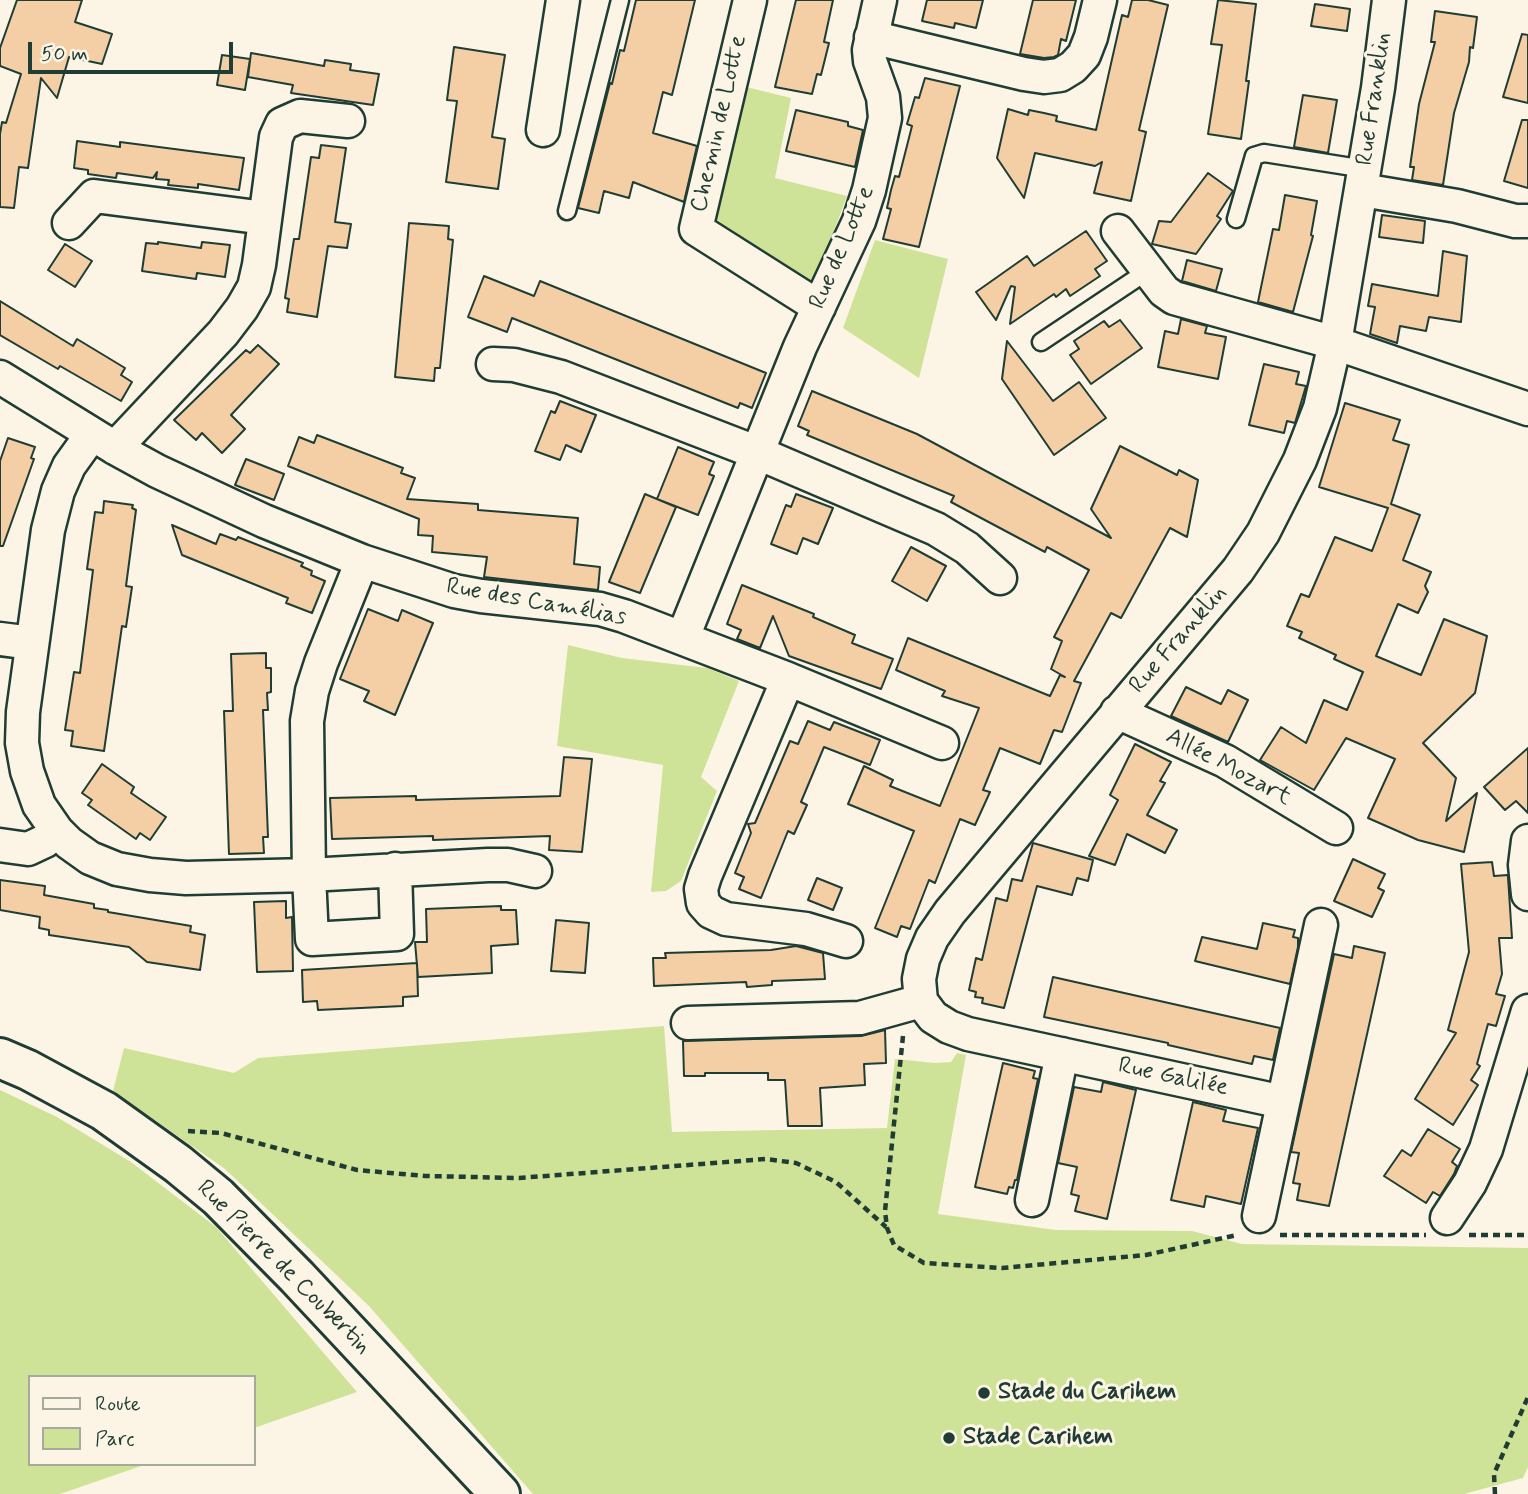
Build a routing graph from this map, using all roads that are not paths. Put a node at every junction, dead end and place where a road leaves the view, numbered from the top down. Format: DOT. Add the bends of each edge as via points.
graph roads {
  1 [pos="620,0"];
  2 [pos="750,0"];
  3 [pos="880,0"];
  4 [pos="1100,0"];
  5 [pos="1388,0"];
  6 [pos="558,1"];
  7 [pos="871,37"];
  8 [pos="348,121"];
  9 [pos="543,130"];
  10 [pos="1364,180"];
  11 [pos="567,211"];
  12 [pos="265,218"];
  13 [pos="1236,219"];
  14 [pos="1528,222"];
  15 [pos="69,223"];
  16 [pos="1118,231"];
  17 [pos="1149,270"];
  18 [pos="819,307"];
  19 [pos="1041,342"];
  20 [pos="1335,343"];
  21 [pos="493,364"];
  22 [pos="0,377"];
  23 [pos="1528,409"];
  24 [pos="103,441"];
  25 [pos="758,453"];
  26 [pos="362,561"];
  27 [pos="1000,578"];
  28 [pos="683,637"];
  29 [pos="0,639"];
  30 [pos="32,643"];
  31 [pos="788,679"];
  32 [pos="1117,712"];
  33 [pos="942,743"];
  34 [pos="1336,828"];
  35 [pos="57,831"];
  36 [pos="1528,841"];
  37 [pos="0,845"];
  38 [pos="395,869"];
  39 [pos="536,871"];
  40 [pos="309,874"];
  41 [pos="1528,894"];
  42 [pos="1321,925"];
  43 [pos="846,941"];
  44 [pos="914,1003"];
  45 [pos="1528,1011"];
  46 [pos="688,1023"];
  47 [pos="1062,1054"];
  48 [pos="0,1058"];
  49 [pos="1283,1102"];
  50 [pos="1032,1199"];
  51 [pos="1260,1228"];
  52 [pos="1448,1229"];
  53 [pos="500,1494"];
  1 -- 11 [label="lane"];
  2 -- 18 [label="street, Chemin de Lotte" via="696,229"];
  3 -- 7 [label="street, Rue de Lotte"];
  4 -- 7 [label="street" via="1084,55 1060,75 1024,74"];
  5 -- 10 [label="street, Rue Franklin"];
  6 -- 9 [label="street"];
  7 -- 18 [label="street, Rue de Lotte" via="870,61 885,108 883,132 864,208"];
  8 -- 12 [label="street" via="300,116 282,124 276,136"];
  10 -- 13 [label="lane" via="1264,153 1254,156"];
  10 -- 14 [label="street"];
  10 -- 20 [label="street, Rue Franklin"];
  12 -- 15 [label="street" via="94,196"];
  12 -- 24 [label="street" via="257,276 242,308 223,333"];
  16 -- 17 [label="street"];
  17 -- 19 [label="lane"];
  17 -- 20 [label="street" via="1174,298"];
  18 -- 25 [label="street, Rue de Lotte"];
  20 -- 23 [label="street"];
  20 -- 32 [label="street, Rue Franklin" via="1312,430 1263,533 1238,570"];
  21 -- 25 [label="street" via="561,377"];
  22 -- 24 [label="street, Rue des Camélias"];
  24 -- 26 [label="street, Rue des Camélias" via="206,494"];
  24 -- 30 [label="street" via="69,467 58,491"];
  25 -- 27 [label="street" via="936,529 967,548"];
  25 -- 28 [label="street, Rue de Lotte"];
  26 -- 28 [label="street, Rue des Camélias" via="454,591 600,609"];
  26 -- 40 [label="street" via="312,691 307,721"];
  28 -- 31 [label="street, Rue des Camélias"];
  29 -- 30 [label="street"];
  30 -- 35 [label="street" via="22,743 39,805"];
  31 -- 33 [label="street, Rue des Camélias"];
  31 -- 43 [label="street" via="705,876 703,903 726,919 806,929"];
  32 -- 34 [label="street, Allée Mozart" via="1225,761"];
  32 -- 44 [label="street, Rue Franklin" via="950,912 923,959"];
  35 -- 37 [label="street" via="28,849"];
  35 -- 40 [label="street" via="90,858 150,876"];
  36 -- 41 [label="street"];
  38 -- 39 [label="street" via="508,865"];
  38 -- 40 [label="street"];
  38 -- 40 [label="street" via="397,934 385,935 312,939"];
  42 -- 49 [label="street"];
  44 -- 46 [label="street" via="860,1018"];
  44 -- 47 [label="street, Rue Galilée" via="948,1027 968,1034"];
  45 -- 52 [label="street" via="1486,1149"];
  47 -- 49 [label="street, Rue Galilée"];
  47 -- 50 [label="street"];
  48 -- 53 [label="street, Rue Pierre de Coubertin" via="104,1111 218,1197"];
  49 -- 51 [label="street"];
}
